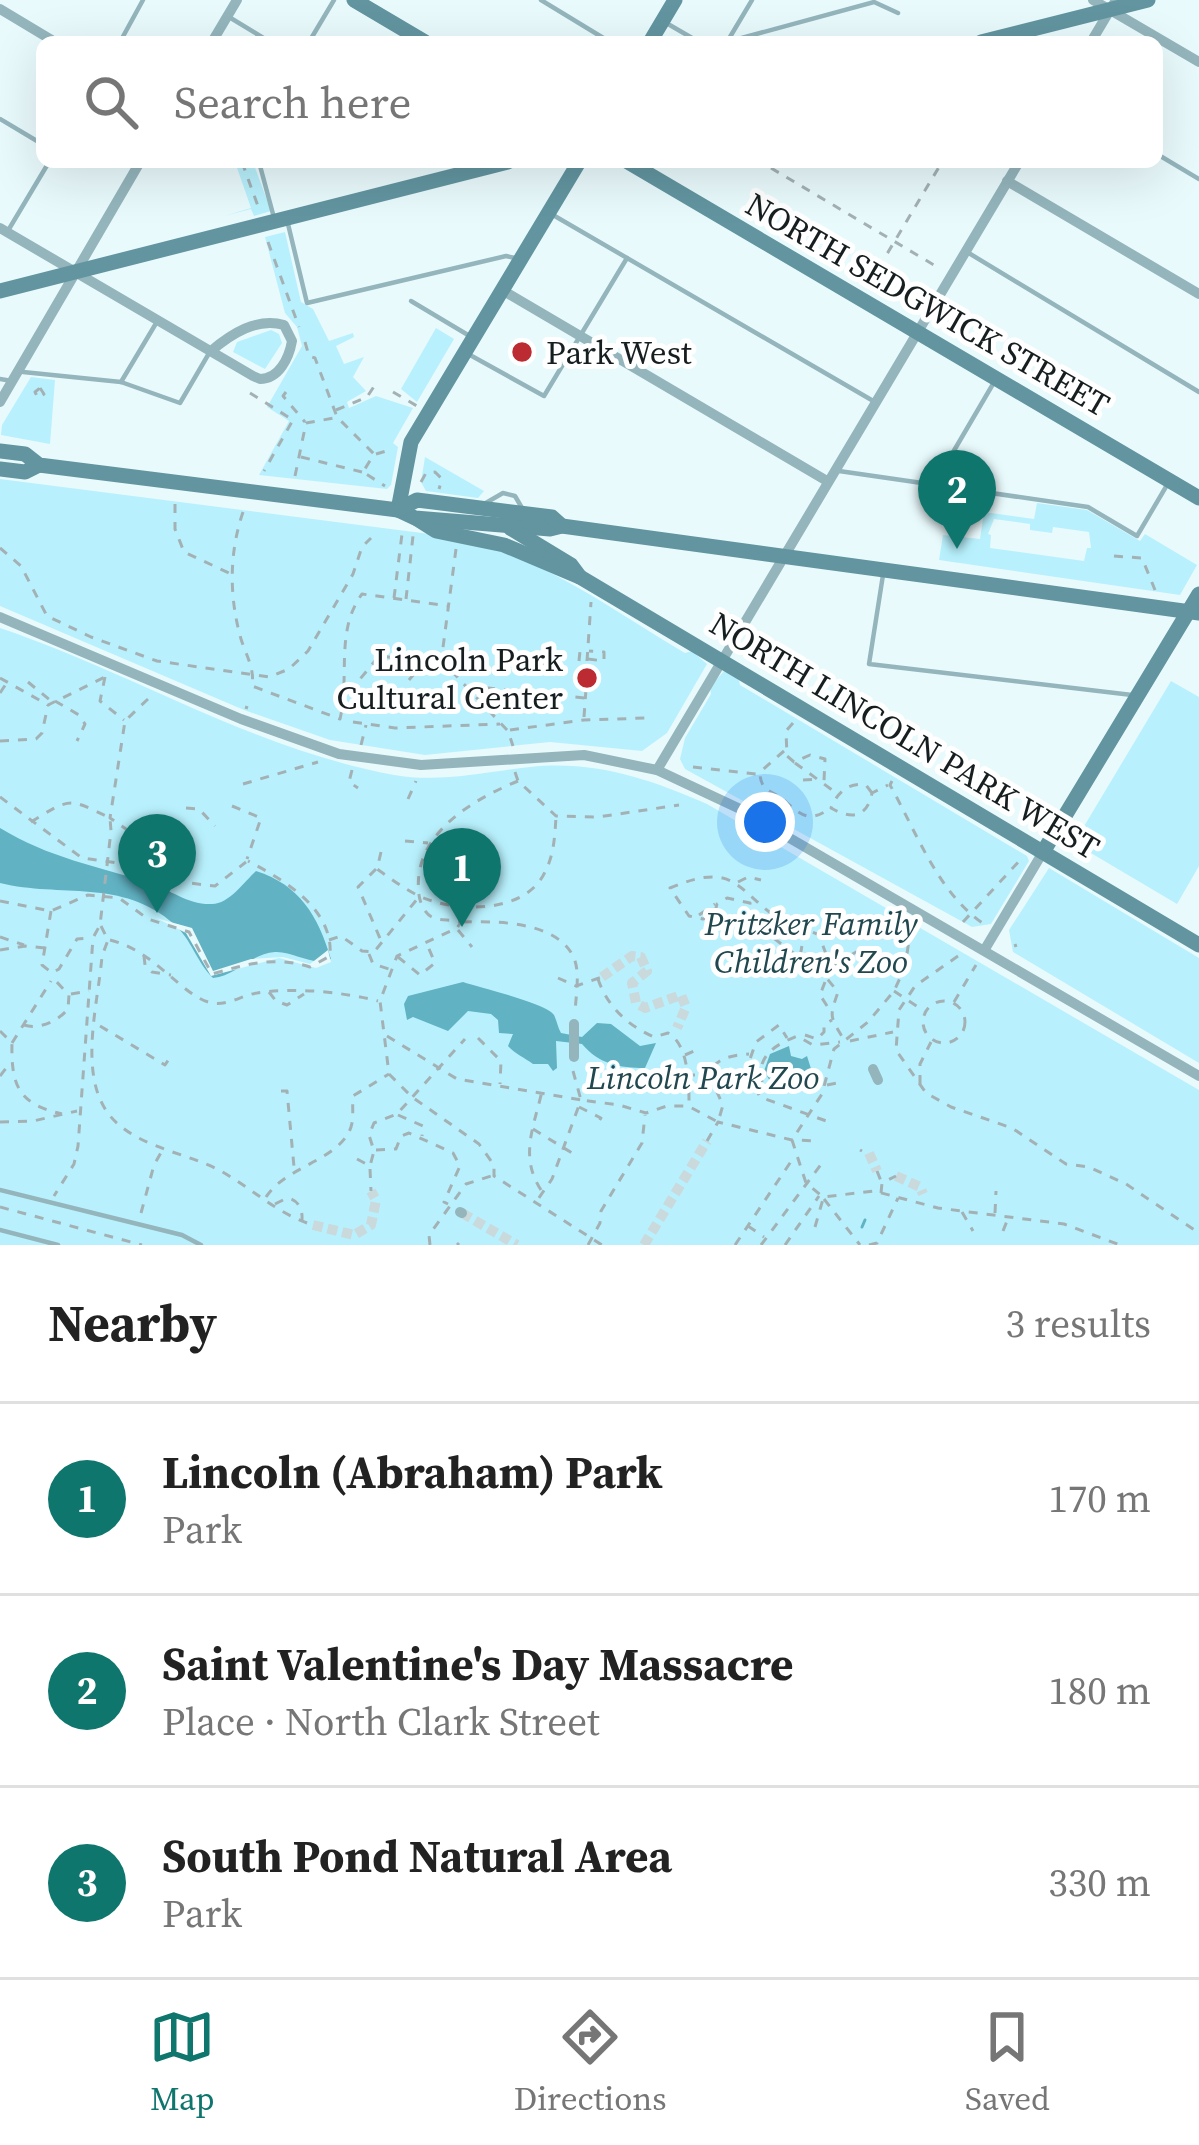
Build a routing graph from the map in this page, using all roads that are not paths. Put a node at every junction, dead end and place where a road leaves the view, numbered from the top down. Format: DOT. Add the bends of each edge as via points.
graph roads {
  1 [pos="143,0"];
  2 [pos="238,0"];
  3 [pos="334,0"];
  4 [pos="354,0"];
  5 [pos="541,0"];
  6 [pos="676,0"];
  7 [pos="752,0"];
  8 [pos="1093,0"];
  9 [pos="1148,0"];
  10 [pos="1113,5"];
  11 [pos="0,9"];
  12 [pos="898,13"];
  13 [pos="227,17"];
  14 [pos="663,21"];
  15 [pos="45,36"];
  16 [pos="123,36"];
  17 [pos="216,36"];
  18 [pos="260,36"];
  19 [pos="313,36"];
  20 [pos="414,36"];
  21 [pos="600,36"];
  22 [pos="654,36"];
  23 [pos="689,36"];
  24 [pos="731,36"];
  25 [pos="749,36"];
  26 [pos="1002,36"];
  27 [pos="1094,36"];
  28 [pos="1160,36"];
  29 [pos="1163,38"];
  30 [pos="1199,62"];
  31 [pos="0,119"];
  32 [pos="36,140"];
  33 [pos="1163,158"];
  34 [pos="45,168"];
  35 [pos="136,168"];
  36 [pos="261,168"];
  37 [pos="485,168"];
  38 [pos="575,168"];
  39 [pos="638,168"];
  40 [pos="1015,168"];
  41 [pos="1199,179"];
  42 [pos="1007,181"];
  43 [pos="548,213"];
  44 [pos="281,220"];
  45 [pos="3,230"];
  46 [pos="965,251"];
  47 [pos="627,258"];
  48 [pos="521,259"];
  49 [pos="74,272"];
  50 [pos="502,290"];
  51 [pos="0,291"];
  52 [pos="1199,294"];
  53 [pos="411,301"];
  54 [pos="158,320"];
  55 [pos="916,332"];
  56 [pos="580,336"];
  57 [pos="469,345"];
  58 [pos="211,350"];
  59 [pos="10,377"];
  60 [pos="996,379"];
  61 [pos="121,382"];
  62 [pos="1199,392"];
  63 [pos="875,401"];
  64 [pos="0,402"];
  65 [pos="0,451"];
  66 [pos="39,465"];
  67 [pos="0,469"];
  68 [pos="831,476"];
  69 [pos="1170,481"];
  70 [pos="934,485"];
  71 [pos="1199,498"];
  72 [pos="480,508"];
  73 [pos="398,510"];
  74 [pos="415,518"];
  75 [pos="506,526"];
  76 [pos="562,526"];
  77 [pos="783,555"];
  78 [pos="557,556"];
  79 [pos="884,569"];
  80 [pos="580,577"];
  81 [pos="1199,594"];
  82 [pos="1194,612"];
  83 [pos="0,617"];
  84 [pos="721,661"];
  85 [pos="1137,696"];
  86 [pos="657,770"];
  87 [pos="1043,852"];
  88 [pos="1199,945"];
  89 [pos="985,949"];
  90 [pos="574,1024"];
  91 [pos="574,1057"];
  92 [pos="1199,1076"];
  93 [pos="0,1190"];
  94 [pos="0,1230"];
  95 [pos="58,1245"];
  96 [pos="201,1245"];
  1 -- 16 [label="lane"];
  2 -- 13 [label="street"];
  3 -- 19 [label="lane"];
  4 -- 20 [label="street"];
  5 -- 21 [label="lane"];
  6 -- 14 [label="street"];
  7 -- 24 [label="lane"];
  8 -- 10 [label="street"];
  9 -- 10 [label="street"];
  10 -- 26 [label="street"];
  10 -- 27 [label="street"];
  10 -- 28 [label="street"];
  11 -- 15 [label="street"];
  12 -- 25 [label="lane" via="874,2"];
  13 -- 17 [label="street"];
  13 -- 18 [label="lane"];
  14 -- 22 [label="street"];
  14 -- 23 [label="lane"];
  29 -- 30 [label="street"];
  31 -- 32 [label="lane"];
  33 -- 41 [label="lane"];
  34 -- 45 [label="lane"];
  35 -- 49 [label="street"];
  36 -- 44 [label="lane"];
  37 -- 44 [label="street"];
  38 -- 43 [label="street"];
  39 -- 55 [label="street, NORTH SEDGWICK STREET"];
  40 -- 42 [label="street"];
  42 -- 46 [label="street"];
  42 -- 52 [label="street"];
  43 -- 47 [label="lane"];
  43 -- 48 [label="street"];
  44 -- 48 [label="lane" via="307,303"];
  44 -- 49 [label="street"];
  45 -- 49 [label="street"];
  46 -- 55 [label="street"];
  46 -- 62 [label="lane"];
  47 -- 56 [label="lane"];
  47 -- 63 [label="lane"];
  48 -- 50 [label="street"];
  49 -- 51 [label="street"];
  49 -- 54 [label="street"];
  49 -- 59 [label="street"];
  50 -- 56 [label="street"];
  50 -- 57 [label="street"];
  53 -- 57 [label="lane"];
  54 -- 58 [label="street"];
  54 -- 61 [label="lane"];
  55 -- 60 [label="street, NORTH SEDGWICK STREET"];
  55 -- 63 [label="street"];
  56 -- 57 [label="lane" via="544,396"];
  56 -- 68 [label="street"];
  57 -- 73 [label="street" via="411,442"];
  58 -- 58 [label="street" via="268,379 292,341 284,325 269,321 231,333"];
  58 -- 61 [label="lane" via="179,403"];
  59 -- 61 [label="lane"];
  59 -- 64 [label="street"];
  60 -- 69 [label="street, NORTH SEDGWICK STREET"];
  60 -- 70 [label="lane"];
  63 -- 68 [label="street"];
  65 -- 66 [label="street"];
  66 -- 67 [label="street"];
  66 -- 73 [label="street"];
  68 -- 70 [label="lane"];
  68 -- 77 [label="street"];
  69 -- 70 [label="lane" via="1137,536 1088,507"];
  69 -- 71 [label="street, NORTH SEDGWICK STREET"];
  72 -- 73 [label="street" via="417,500"];
  72 -- 75 [label="street, NORTH LINCOLN PARK WEST"];
  72 -- 76 [label="street"];
  73 -- 74 [label="street"];
  74 -- 75 [label="street"];
  74 -- 80 [label="street, NORTH LINCOLN PARK WEST"];
  75 -- 76 [label="street"];
  75 -- 78 [label="street, NORTH LINCOLN PARK WEST"];
  76 -- 77 [label="street"];
  76 -- 78 [label="street"];
  77 -- 79 [label="street"];
  77 -- 84 [label="street"];
  78 -- 80 [label="street, NORTH LINCOLN PARK WEST"];
  79 -- 82 [label="street"];
  79 -- 85 [label="lane" via="869,664"];
  80 -- 84 [label="street, NORTH LINCOLN PARK WEST"];
  81 -- 82 [label="street"];
  82 -- 85 [label="street"];
  83 -- 86 [label="street" via="251,724 357,758 436,765 584,754"];
  84 -- 86 [label="street"];
  84 -- 87 [label="street, NORTH LINCOLN PARK WEST"];
  85 -- 87 [label="street"];
  86 -- 89 [label="street"];
  87 -- 88 [label="street, NORTH LINCOLN PARK WEST"];
  87 -- 89 [label="street"];
  89 -- 92 [label="street"];
  90 -- 91 [label="street"];
  93 -- 96 [label="lane"];
  94 -- 95 [label="lane"];
}
